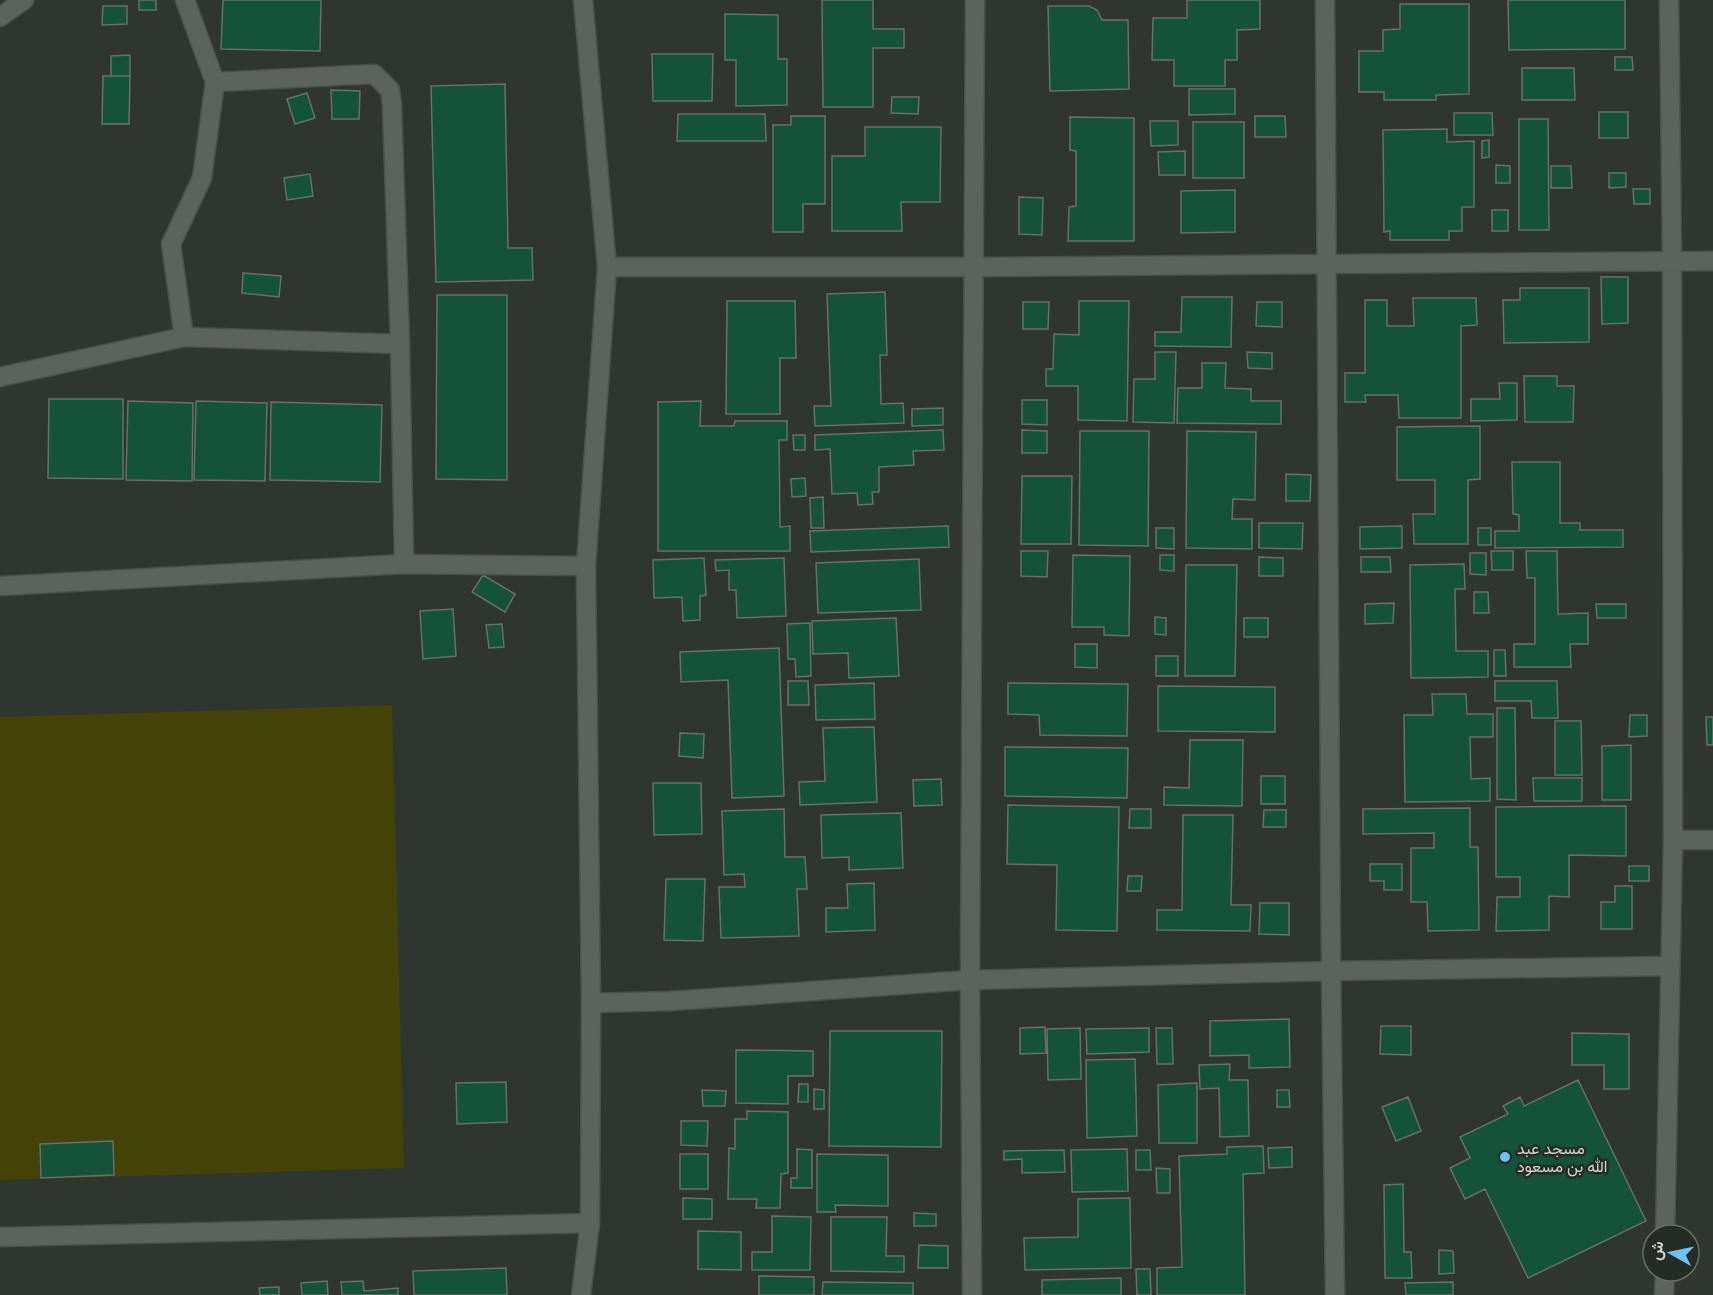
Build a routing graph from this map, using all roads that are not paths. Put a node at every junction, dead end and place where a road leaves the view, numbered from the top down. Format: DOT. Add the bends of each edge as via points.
graph roads {
  1 [pos="24,0"];
  2 [pos="185,0"];
  3 [pos="583,0"];
  4 [pos="975,0"];
  5 [pos="1325,0"];
  6 [pos="1669,0"];
  7 [pos="0,17"];
  8 [pos="215,82"];
  9 [pos="1672,261"];
  10 [pos="1713,261"];
  11 [pos="1325,264"];
  12 [pos="607,267"];
  13 [pos="974,267"];
  14 [pos="184,338"];
  15 [pos="400,344"];
  16 [pos="0,377"];
  17 [pos="404,564"];
  18 [pos="586,566"];
  19 [pos="0,586"];
  20 [pos="1673,840"];
  21 [pos="1713,840"];
  22 [pos="1670,966"];
  23 [pos="1331,971"];
  24 [pos="970,980"];
  25 [pos="591,1003"];
  26 [pos="590,1223"];
  27 [pos="1665,1223"];
  28 [pos="0,1237"];
  29 [pos="581,1295"];
  30 [pos="972,1295"];
  31 [pos="1335,1295"];
  1 -- 7 [label="street"];
  2 -- 8 [label="street"];
  3 -- 12 [label="street"];
  4 -- 13 [label="street"];
  5 -- 11 [label="street"];
  6 -- 9 [label="street"];
  8 -- 14 [label="street" via="202,178 171,244"];
  8 -- 15 [label="street" via="374,75 390,90"];
  9 -- 10 [label="street"];
  9 -- 11 [label="street"];
  9 -- 20 [label="street"];
  11 -- 13 [label="street"];
  11 -- 23 [label="street"];
  12 -- 13 [label="street"];
  12 -- 18 [label="street"];
  13 -- 24 [label="street"];
  14 -- 15 [label="street"];
  14 -- 16 [label="street"];
  15 -- 17 [label="street"];
  17 -- 18 [label="street"];
  17 -- 19 [label="street"];
  18 -- 25 [label="street"];
  20 -- 21 [label="street"];
  20 -- 22 [label="street"];
  22 -- 23 [label="street"];
  22 -- 27 [label="street"];
  23 -- 24 [label="street"];
  23 -- 31 [label="street"];
  24 -- 25 [label="street"];
  24 -- 30 [label="street"];
  25 -- 26 [label="street"];
  26 -- 28 [label="street"];
  26 -- 29 [label="street"];
}
